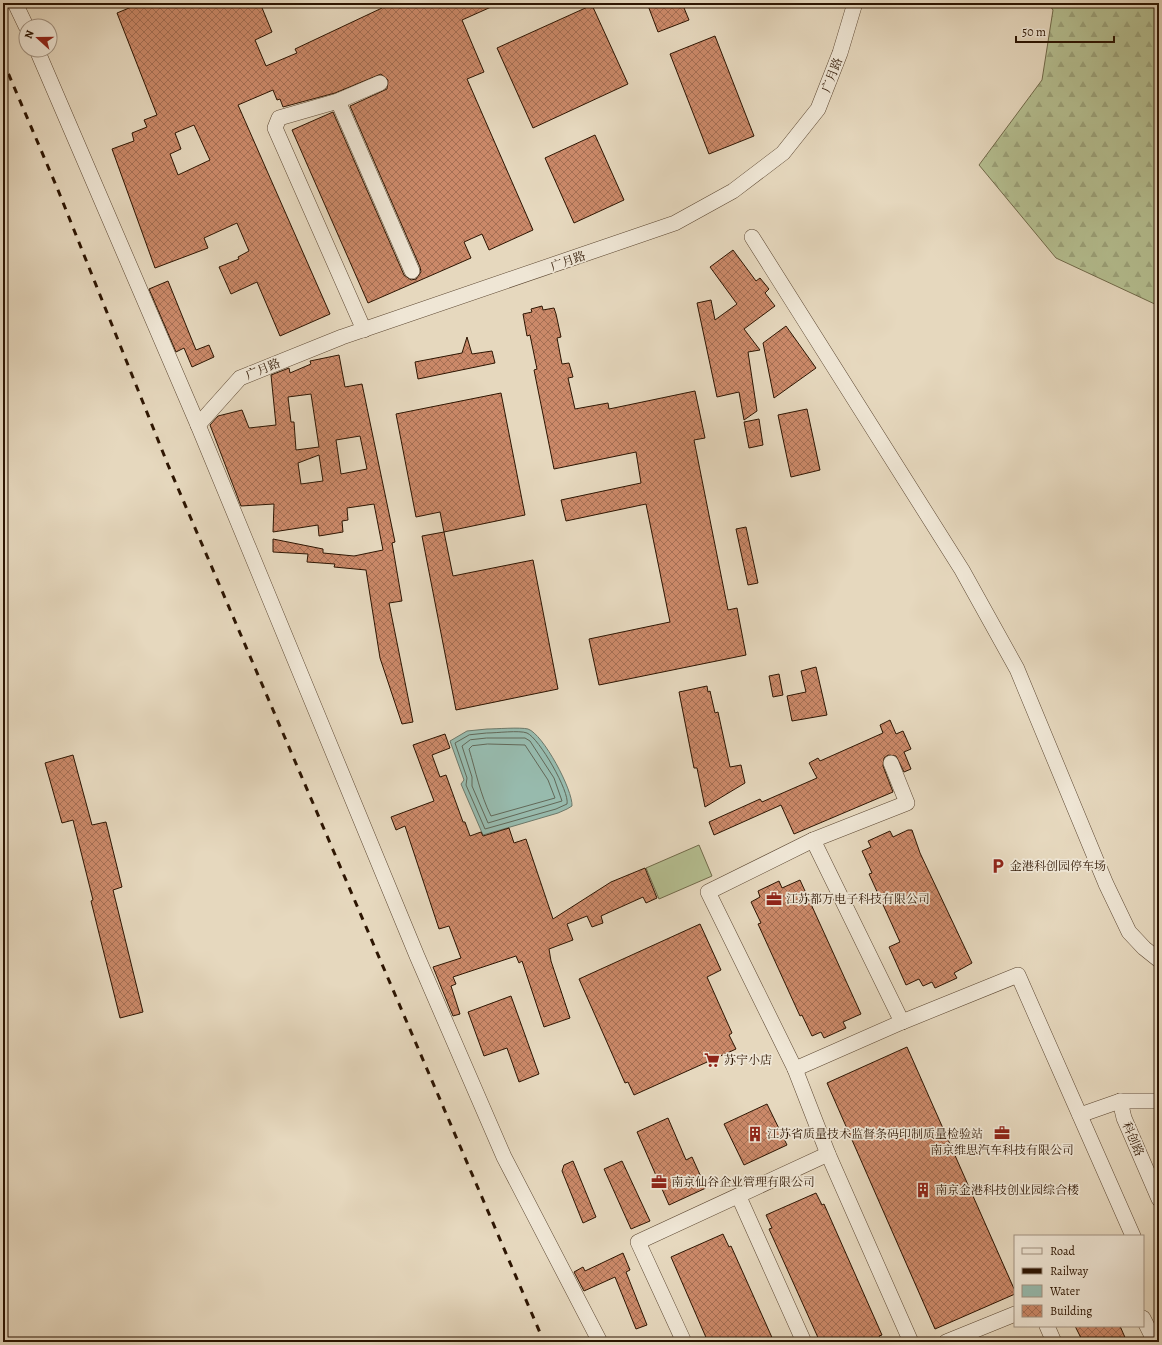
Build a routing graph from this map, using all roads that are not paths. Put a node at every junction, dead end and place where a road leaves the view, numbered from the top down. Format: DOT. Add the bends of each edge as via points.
graph roads {
  1 [pos="15,3"];
  2 [pos="854,3"];
  3 [pos="22,18"];
  4 [pos="40,58"];
  5 [pos="380,83"];
  6 [pos="338,101"];
  7 [pos="752,237"];
  8 [pos="412,271"];
  9 [pos="364,330"];
  10 [pos="198,425"];
  11 [pos="890,763"];
  12 [pos="813,840"];
  13 [pos="1159,960"];
  14 [pos="902,1022"];
  15 [pos="795,1069"];
  16 [pos="1120,1101"];
  17 [pos="1159,1101"];
  18 [pos="1080,1115"];
  19 [pos="828,1154"];
  20 [pos="739,1197"];
  21 [pos="1159,1198"];
  22 [pos="1133,1235"];
  23 [pos="1014,1314"];
  24 [pos="1144,1320"];
  25 [pos="1047,1327"];
  26 [pos="600,1342"];
  27 [pos="684,1342"];
  28 [pos="804,1342"];
  29 [pos="911,1342"];
  30 [pos="946,1342"];
  31 [pos="1054,1342"];
  32 [pos="1155,1342"];
  1 -- 3 [label="street"];
  2 -- 9 [label="street, 广月路" via="840,53 818,109 783,153 733,191 675,223"];
  4 -- 10 [label="street"];
  5 -- 6 [label="street"];
  6 -- 8 [label="street"];
  6 -- 9 [label="street" via="279,118 275,128"];
  7 -- 13 [label="street" via="965,576 1017,669 1106,884 1129,932"];
  9 -- 10 [label="street, 广月路" via="240,378"];
  10 -- 26 [label="street" via="417,956 504,1157"];
  11 -- 12 [label="street" via="907,803"];
  12 -- 14 [label="street"];
  12 -- 15 [label="street" via="708,892"];
  14 -- 15 [label="street"];
  14 -- 18 [label="street" via="1018,975"];
  15 -- 19 [label="street"];
  16 -- 17 [label="street"];
  16 -- 18 [label="street"];
  16 -- 21 [label="street, 科创路" via="1124,1118"];
  18 -- 22 [label="street"];
  19 -- 20 [label="street"];
  19 -- 29 [label="street"];
  20 -- 27 [label="street" via="638,1242"];
  20 -- 28 [label="street"];
  23 -- 30 [label="street"];
  24 -- 32 [label="street"];
  25 -- 31 [label="street"];
}
